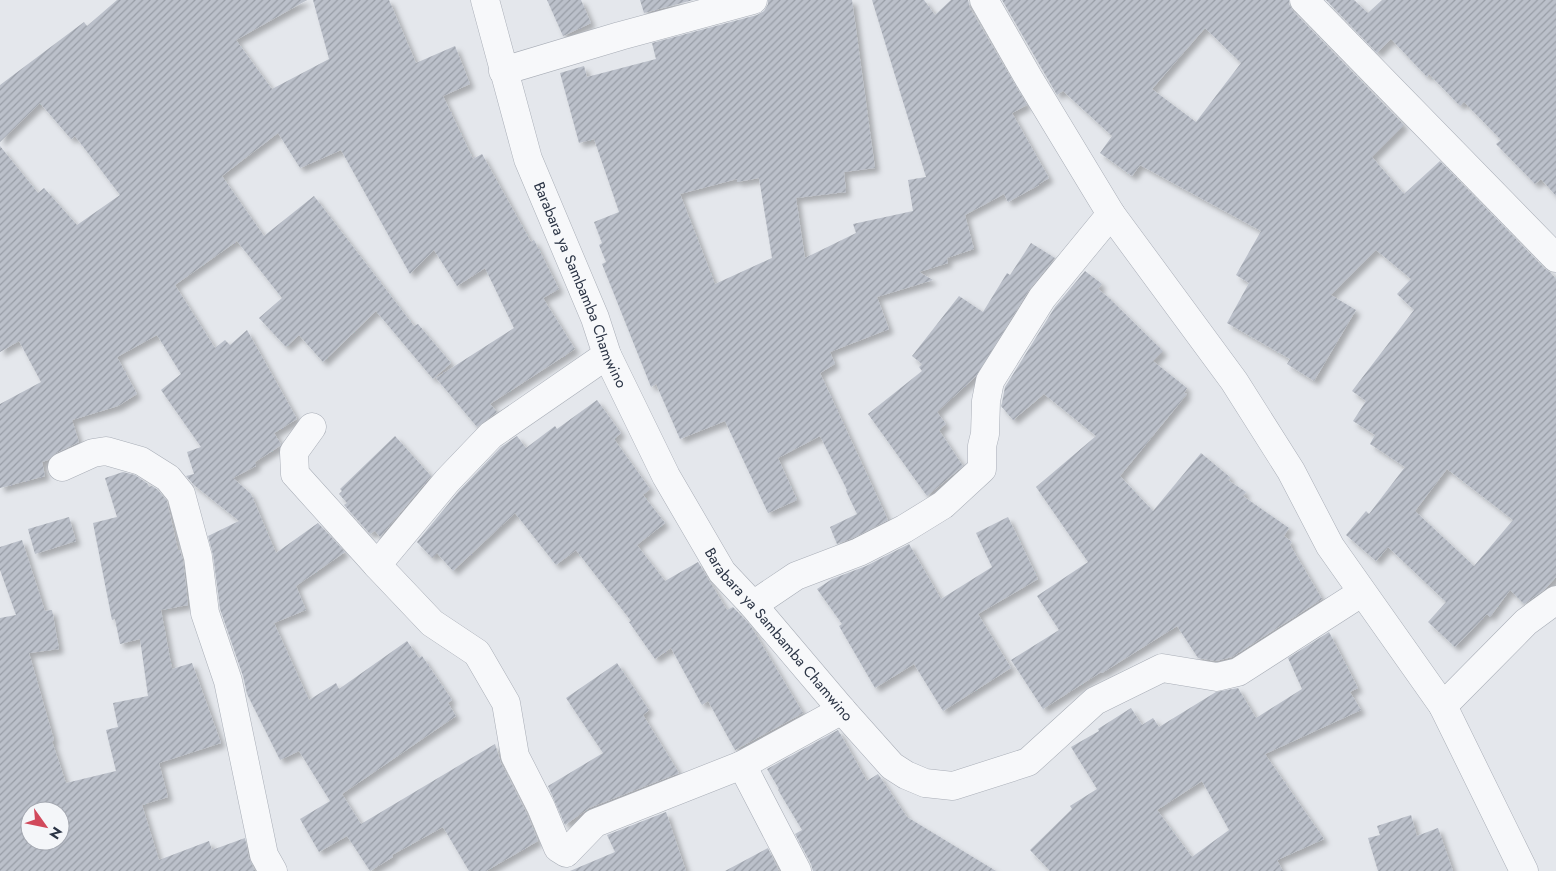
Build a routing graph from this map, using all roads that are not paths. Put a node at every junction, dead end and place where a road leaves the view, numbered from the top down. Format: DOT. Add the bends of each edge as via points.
graph roads {
  1 [pos="485,0"];
  2 [pos="753,0"];
  3 [pos="984,0"];
  4 [pos="1304,0"];
  5 [pos="503,71"];
  6 [pos="1111,214"];
  7 [pos="1556,258"];
  8 [pos="607,354"];
  9 [pos="312,427"];
  10 [pos="62,467"];
  11 [pos="377,564"];
  12 [pos="1362,593"];
  13 [pos="1556,600"];
  14 [pos="753,605"];
  15 [pos="1443,706"];
  16 [pos="842,710"];
  17 [pos="742,765"];
  18 [pos="273,871"];
  19 [pos="797,871"];
  20 [pos="1524,871"];
  1 -- 5 [label="street, Barabara ya Sambamba Chamwino"];
  2 -- 5 [label="street"];
  3 -- 6 [label="street"];
  4 -- 7 [label="street"];
  5 -- 8 [label="street, Barabara ya Sambamba Chamwino" via="528,159"];
  6 -- 12 [label="street" via="1234,381 1290,472 1330,546"];
  6 -- 14 [label="street" via="1042,298 990,381 982,469 943,505 904,529 859,552 796,576"];
  8 -- 11 [label="street" via="491,435 447,481"];
  8 -- 14 [label="street, Barabara ya Sambamba Chamwino" via="666,476 722,572"];
  9 -- 11 [label="street" via="294,452 296,474"];
  10 -- 18 [label="street" via="93,453 106,451 142,461 168,478 182,494 198,557 205,613 228,680 264,855"];
  11 -- 17 [label="street" via="432,623 477,653 506,703 515,756 558,848 566,853 595,824"];
  12 -- 15 [label="street"];
  12 -- 16 [label="street, Barabara ya Sambamba Chamwino" via="1238,672 1217,677 1162,668 1095,701 1028,762 953,786 925,783 892,766"];
  13 -- 15 [label="street" via="1526,622"];
  14 -- 16 [label="street, Barabara ya Sambamba Chamwino"];
  15 -- 20 [label="street"];
  16 -- 17 [label="street"];
  17 -- 19 [label="street"];
}
